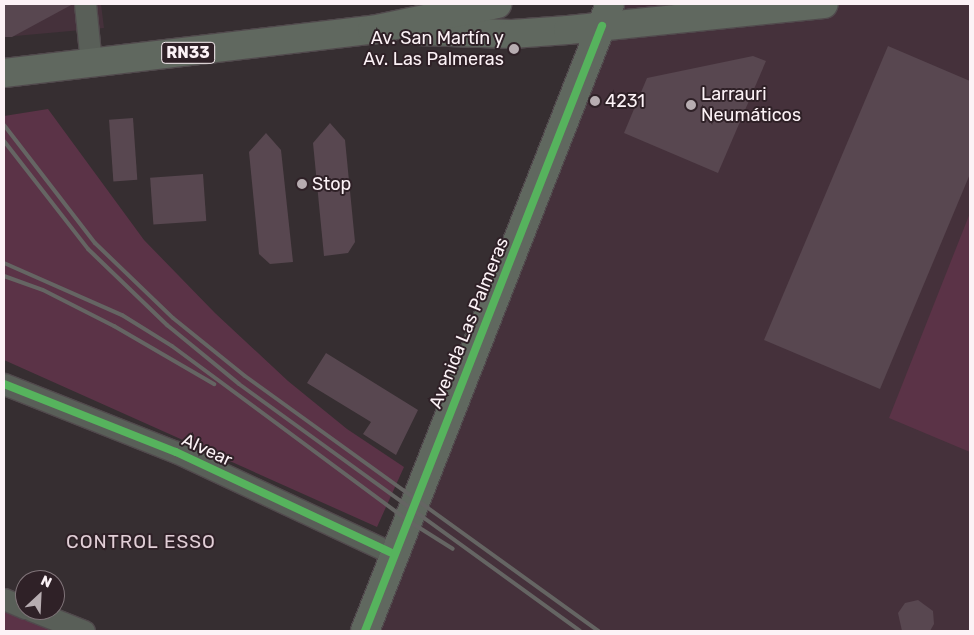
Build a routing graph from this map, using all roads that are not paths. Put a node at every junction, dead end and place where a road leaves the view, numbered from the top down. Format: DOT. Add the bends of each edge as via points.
graph roads {
  1 [pos="84,4"];
  2 [pos="497,4"];
  3 [pos="824,4"];
  4 [pos="606,15"];
  5 [pos="372,30"];
  6 [pos="91,63"];
  7 [pos="4,73"];
  8 [pos="4,384"];
  9 [pos="394,554"];
  10 [pos="56,620"];
  11 [pos="84,631"];
  12 [pos="365,631"];
  1 -- 6 [label="street"];
  2 -- 5 [label="main road, RN33"];
  3 -- 4 [label="main road, RN33"];
  4 -- 5 [label="main road, RN33" via="512,34"];
  4 -- 9 [label="main road, Avenida Las Palmeras"];
  5 -- 6 [label="main road, RN33"];
  6 -- 7 [label="main road, RN33"];
  8 -- 9 [label="street, Alvear" via="176,452"];
  9 -- 12 [label="main road, Avenida Las Palmeras"];
  10 -- 11 [label="street"];
}
